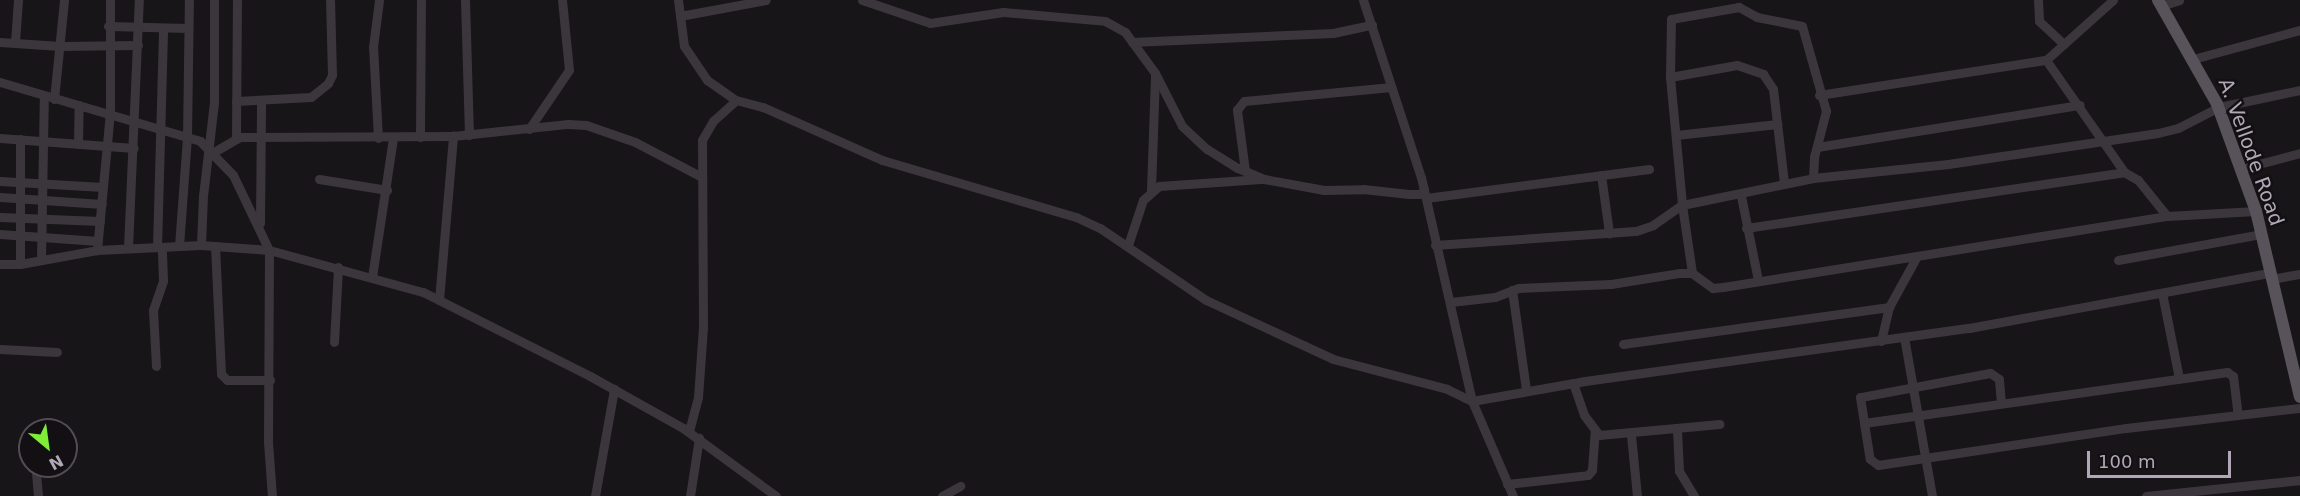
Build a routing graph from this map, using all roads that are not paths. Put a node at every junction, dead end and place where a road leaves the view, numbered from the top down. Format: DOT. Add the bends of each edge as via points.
graph roads {
  1 [pos="18,0"];
  2 [pos="64,0"];
  3 [pos="110,0"];
  4 [pos="139,0"];
  5 [pos="189,0"];
  6 [pos="214,0"];
  7 [pos="237,0"];
  8 [pos="330,0"];
  9 [pos="379,0"];
  10 [pos="421,0"];
  11 [pos="465,0"];
  12 [pos="562,0"];
  13 [pos="678,0"];
  14 [pos="766,0"];
  15 [pos="862,0"];
  16 [pos="1364,0"];
  17 [pos="2038,0"];
  18 [pos="2113,0"];
  19 [pos="2179,0"];
  20 [pos="2160,3"];
  21 [pos="680,16"];
  22 [pos="1372,25"];
  23 [pos="108,26"];
  24 [pos="138,28"];
  25 [pos="188,28"];
  26 [pos="163,29"];
  27 [pos="2300,30"];
  28 [pos="0,42"];
  29 [pos="15,42"];
  30 [pos="1132,42"];
  31 [pos="2064,44"];
  32 [pos="138,45"];
  33 [pos="60,46"];
  34 [pos="108,46"];
  35 [pos="2193,59"];
  36 [pos="2046,60"];
  37 [pos="1155,73"];
  38 [pos="1670,77"];
  39 [pos="0,82"];
  40 [pos="1391,87"];
  41 [pos="2300,90"];
  42 [pos="1819,95"];
  43 [pos="44,96"];
  44 [pos="54,99"];
  45 [pos="261,100"];
  46 [pos="736,100"];
  47 [pos="236,101"];
  48 [pos="79,105"];
  49 [pos="2080,105"];
  50 [pos="2218,107"];
  51 [pos="110,112"];
  52 [pos="136,120"];
  53 [pos="1777,124"];
  54 [pos="159,128"];
  55 [pos="529,129"];
  56 [pos="469,135"];
  57 [pos="1676,135"];
  58 [pos="453,136"];
  59 [pos="187,137"];
  60 [pos="262,137"];
  61 [pos="420,137"];
  62 [pos="0,138"];
  63 [pos="20,138"];
  64 [pos="236,138"];
  65 [pos="378,138"];
  66 [pos="393,138"];
  67 [pos="43,140"];
  68 [pos="2101,141"];
  69 [pos="78,144"];
  70 [pos="106,147"];
  71 [pos="1817,147"];
  72 [pos="134,148"];
  73 [pos="209,151"];
  74 [pos="2300,153"];
  75 [pos="1649,169"];
  76 [pos="2240,169"];
  77 [pos="1245,171"];
  78 [pos="2124,172"];
  79 [pos="1601,175"];
  80 [pos="702,177"];
  81 [pos="1813,178"];
  82 [pos="319,179"];
  83 [pos="1264,179"];
  84 [pos="0,181"];
  85 [pos="41,182"];
  86 [pos="20,183"];
  87 [pos="1784,183"];
  88 [pos="103,188"];
  89 [pos="387,190"];
  90 [pos="1151,190"];
  91 [pos="1425,194"];
  92 [pos="1742,196"];
  93 [pos="0,197"];
  94 [pos="20,200"];
  95 [pos="40,200"];
  96 [pos="102,204"];
  97 [pos="1682,205"];
  98 [pos="2256,212"];
  99 [pos="2167,216"];
  100 [pos="0,217"];
  101 [pos="20,218"];
  102 [pos="39,219"];
  103 [pos="100,221"];
  104 [pos="260,226"];
  105 [pos="1746,228"];
  106 [pos="1610,233"];
  107 [pos="0,234"];
  108 [pos="2261,234"];
  109 [pos="20,236"];
  110 [pos="40,236"];
  111 [pos="1436,244"];
  112 [pos="98,245"];
  113 [pos="201,245"];
  114 [pos="1128,245"];
  115 [pos="180,246"];
  116 [pos="215,246"];
  117 [pos="160,247"];
  118 [pos="128,248"];
  119 [pos="269,250"];
  120 [pos="1917,256"];
  121 [pos="41,260"];
  122 [pos="2118,260"];
  123 [pos="0,264"];
  124 [pos="20,264"];
  125 [pos="338,267"];
  126 [pos="1692,273"];
  127 [pos="2300,274"];
  128 [pos="2270,276"];
  129 [pos="372,277"];
  130 [pos="1758,280"];
  131 [pos="1512,290"];
  132 [pos="2162,293"];
  133 [pos="439,300"];
  134 [pos="1451,302"];
  135 [pos="1889,307"];
  136 [pos="1904,337"];
  137 [pos="1881,341"];
  138 [pos="334,342"];
  139 [pos="1623,344"];
  140 [pos="0,349"];
  141 [pos="57,352"];
  142 [pos="156,366"];
  143 [pos="2179,378"];
  144 [pos="270,380"];
  145 [pos="1573,383"];
  146 [pos="1912,386"];
  147 [pos="614,389"];
  148 [pos="1526,389"];
  149 [pos="2300,398"];
  150 [pos="1472,401"];
  151 [pos="2001,403"];
  152 [pos="2300,408"];
  153 [pos="2238,415"];
  154 [pos="1917,416"];
  155 [pos="1864,423"];
  156 [pos="1719,424"];
  157 [pos="1677,430"];
  158 [pos="689,431"];
  159 [pos="1595,431"];
  160 [pos="1631,435"];
  161 [pos="699,438"];
  162 [pos="1923,456"];
  163 [pos="36,478"];
  164 [pos="2300,480"];
  165 [pos="1507,484"];
  166 [pos="960,486"];
  167 [pos="2158,495"];
  168 [pos="38,496"];
  169 [pos="272,496"];
  170 [pos="595,496"];
  171 [pos="690,496"];
  172 [pos="776,496"];
  173 [pos="942,496"];
  174 [pos="1513,496"];
  175 [pos="1637,496"];
  176 [pos="1694,496"];
  177 [pos="1932,496"];
  178 [pos="2146,496"];
  1 -- 29 [label="street"];
  2 -- 33 [label="street"];
  3 -- 23 [label="street"];
  4 -- 24 [label="street"];
  5 -- 25 [label="street"];
  6 -- 73 [label="street" via="214,102"];
  7 -- 47 [label="street"];
  8 -- 45 [label="street" via="332,75 328,83 311,97"];
  9 -- 65 [label="street" via="373,47"];
  10 -- 61 [label="street"];
  11 -- 56 [label="street"];
  12 -- 55 [label="street" via="569,70"];
  13 -- 21 [label="street"];
  14 -- 21 [label="street"];
  15 -- 30 [label="street" via="930,22 1003,12 1105,21 1125,32"];
  16 -- 22 [label="street"];
  17 -- 31 [label="street" via="2039,21"];
  18 -- 31 [label="street"];
  19 -- 20 [label="street"];
  20 -- 35 [label="main road, A. Vellode Road"];
  21 -- 46 [label="street" via="684,46 706,80"];
  22 -- 30 [label="street" via="1333,33"];
  22 -- 40 [label="street"];
  23 -- 24 [label="street"];
  23 -- 34 [label="street"];
  24 -- 26 [label="street"];
  24 -- 32 [label="street"];
  25 -- 26 [label="street"];
  25 -- 59 [label="street"];
  26 -- 54 [label="street"];
  27 -- 35 [label="street"];
  28 -- 29 [label="street"];
  29 -- 33 [label="street"];
  30 -- 37 [label="street"];
  31 -- 36 [label="street"];
  32 -- 34 [label="street"];
  32 -- 52 [label="street"];
  33 -- 34 [label="street"];
  33 -- 44 [label="street"];
  34 -- 51 [label="street"];
  35 -- 50 [label="main road, A. Vellode Road"];
  36 -- 42 [label="street"];
  36 -- 49 [label="street"];
  37 -- 77 [label="street" via="1182,126 1207,149"];
  37 -- 90 [label="street"];
  38 -- 42 [label="street" via="1671,20 1739,8 1757,17 1802,26"];
  38 -- 53 [label="street" via="1737,65 1752,67 1769,80"];
  38 -- 57 [label="street"];
  39 -- 43 [label="street"];
  40 -- 77 [label="street" via="1244,101 1237,110"];
  40 -- 91 [label="street"];
  41 -- 50 [label="street"];
  42 -- 71 [label="street" via="1827,121"];
  43 -- 44 [label="street"];
  43 -- 67 [label="street"];
  44 -- 48 [label="street"];
  45 -- 47 [label="street"];
  45 -- 60 [label="street"];
  46 -- 80 [label="street" via="713,122 702,140"];
  46 -- 114 [label="street" via="763,107 882,160 1076,217"];
  47 -- 64 [label="street"];
  48 -- 51 [label="street"];
  48 -- 69 [label="street"];
  49 -- 68 [label="street"];
  49 -- 71 [label="street"];
  50 -- 68 [label="street" via="2178,128"];
  50 -- 76 [label="main road, A. Vellode Road"];
  51 -- 52 [label="street"];
  51 -- 70 [label="street"];
  52 -- 54 [label="street"];
  52 -- 72 [label="street"];
  53 -- 57 [label="street"];
  53 -- 87 [label="street"];
  54 -- 59 [label="street"];
  54 -- 117 [label="street"];
  55 -- 56 [label="street"];
  55 -- 80 [label="street" via="586,125 635,142"];
  56 -- 58 [label="street"];
  57 -- 97 [label="street"];
  58 -- 61 [label="street"];
  58 -- 133 [label="street"];
  59 -- 73 [label="street" via="200,141"];
  59 -- 115 [label="street"];
  60 -- 64 [label="street"];
  60 -- 65 [label="street"];
  60 -- 104 [label="street"];
  61 -- 66 [label="street"];
  62 -- 63 [label="street"];
  63 -- 67 [label="street"];
  63 -- 86 [label="street"];
  64 -- 73 [label="street"];
  65 -- 66 [label="street"];
  66 -- 89 [label="street"];
  67 -- 69 [label="street"];
  67 -- 85 [label="street"];
  68 -- 78 [label="street"];
  68 -- 81 [label="street" via="1948,164"];
  69 -- 70 [label="street"];
  70 -- 72 [label="street"];
  70 -- 88 [label="street"];
  71 -- 81 [label="street"];
  72 -- 118 [label="street"];
  73 -- 104 [label="street" via="233,175"];
  73 -- 113 [label="street"];
  74 -- 76 [label="street"];
  75 -- 79 [label="street"];
  76 -- 98 [label="main road, A. Vellode Road"];
  77 -- 83 [label="street"];
  78 -- 99 [label="street" via="2138,180"];
  78 -- 105 [label="street"];
  79 -- 91 [label="street"];
  79 -- 106 [label="street"];
  80 -- 158 [label="street" via="703,327 699,397"];
  81 -- 87 [label="street"];
  82 -- 89 [label="street"];
  83 -- 90 [label="street" via="1159,186"];
  83 -- 91 [label="street" via="1324,190"];
  84 -- 86 [label="street"];
  85 -- 86 [label="street"];
  85 -- 88 [label="street"];
  85 -- 95 [label="street"];
  86 -- 94 [label="street"];
  87 -- 92 [label="street"];
  88 -- 96 [label="street"];
  89 -- 129 [label="street"];
  90 -- 114 [label="street" via="1143,200"];
  91 -- 111 [label="street"];
  92 -- 97 [label="street"];
  92 -- 105 [label="street"];
  93 -- 94 [label="street"];
  94 -- 95 [label="street"];
  94 -- 101 [label="street"];
  95 -- 96 [label="street"];
  95 -- 102 [label="street"];
  96 -- 103 [label="street"];
  97 -- 106 [label="street" via="1644,230"];
  97 -- 126 [label="street"];
  98 -- 99 [label="street"];
  98 -- 108 [label="main road, A. Vellode Road"];
  99 -- 120 [label="street"];
  100 -- 101 [label="street"];
  101 -- 102 [label="street"];
  101 -- 109 [label="street"];
  102 -- 103 [label="street"];
  102 -- 110 [label="street"];
  103 -- 112 [label="street"];
  104 -- 119 [label="street"];
  105 -- 130 [label="street"];
  106 -- 111 [label="street"];
  107 -- 109 [label="street"];
  108 -- 122 [label="street"];
  108 -- 128 [label="main road, A. Vellode Road"];
  109 -- 110 [label="street"];
  109 -- 124 [label="street"];
  110 -- 112 [label="street"];
  110 -- 121 [label="street"];
  111 -- 134 [label="street"];
  112 -- 118 [label="street"];
  112 -- 121 [label="street"];
  113 -- 115 [label="street"];
  113 -- 116 [label="street"];
  114 -- 150 [label="street" via="1174,282 1206,300 1333,359 1447,389"];
  115 -- 117 [label="street"];
  116 -- 119 [label="street"];
  116 -- 144 [label="street" via="221,374 228,380"];
  117 -- 118 [label="street"];
  117 -- 142 [label="street" via="163,281 153,310"];
  119 -- 125 [label="street"];
  119 -- 144 [label="street"];
  120 -- 130 [label="street"];
  120 -- 135 [label="street"];
  121 -- 124 [label="street"];
  123 -- 124 [label="street"];
  125 -- 129 [label="street"];
  125 -- 138 [label="street"];
  126 -- 130 [label="street" via="1713,288"];
  126 -- 131 [label="street" via="1611,284"];
  127 -- 128 [label="street"];
  128 -- 132 [label="street"];
  128 -- 149 [label="main road, A. Vellode Road"];
  129 -- 133 [label="street"];
  131 -- 134 [label="street" via="1495,297"];
  131 -- 148 [label="street"];
  132 -- 136 [label="street"];
  132 -- 143 [label="street"];
  133 -- 147 [label="street"];
  134 -- 150 [label="street"];
  135 -- 137 [label="street"];
  135 -- 139 [label="street"];
  136 -- 137 [label="street"];
  136 -- 146 [label="street"];
  137 -- 145 [label="street"];
  140 -- 141 [label="street"];
  143 -- 151 [label="street"];
  143 -- 153 [label="street" via="2230,373"];
  144 -- 169 [label="street" via="268,442"];
  145 -- 148 [label="street"];
  145 -- 159 [label="street"];
  146 -- 151 [label="street" via="1996,374"];
  146 -- 154 [label="street"];
  146 -- 155 [label="street" via="1863,394"];
  147 -- 158 [label="street"];
  147 -- 170 [label="street"];
  148 -- 150 [label="street"];
  150 -- 165 [label="street"];
  151 -- 154 [label="street"];
  152 -- 153 [label="street"];
  153 -- 162 [label="street"];
  154 -- 155 [label="street"];
  154 -- 162 [label="street"];
  155 -- 162 [label="street" via="1874,463"];
  156 -- 157 [label="street"];
  157 -- 160 [label="street"];
  157 -- 176 [label="street" via="1679,471"];
  158 -- 161 [label="street"];
  159 -- 160 [label="street" via="1605,436"];
  159 -- 165 [label="street" via="1592,470 1588,475"];
  160 -- 175 [label="street"];
  161 -- 171 [label="street"];
  161 -- 172 [label="street"];
  162 -- 177 [label="street"];
  163 -- 168 [label="street"];
  164 -- 167 [label="street"];
  165 -- 174 [label="street"];
  166 -- 173 [label="street"];
  167 -- 178 [label="street"];
}
